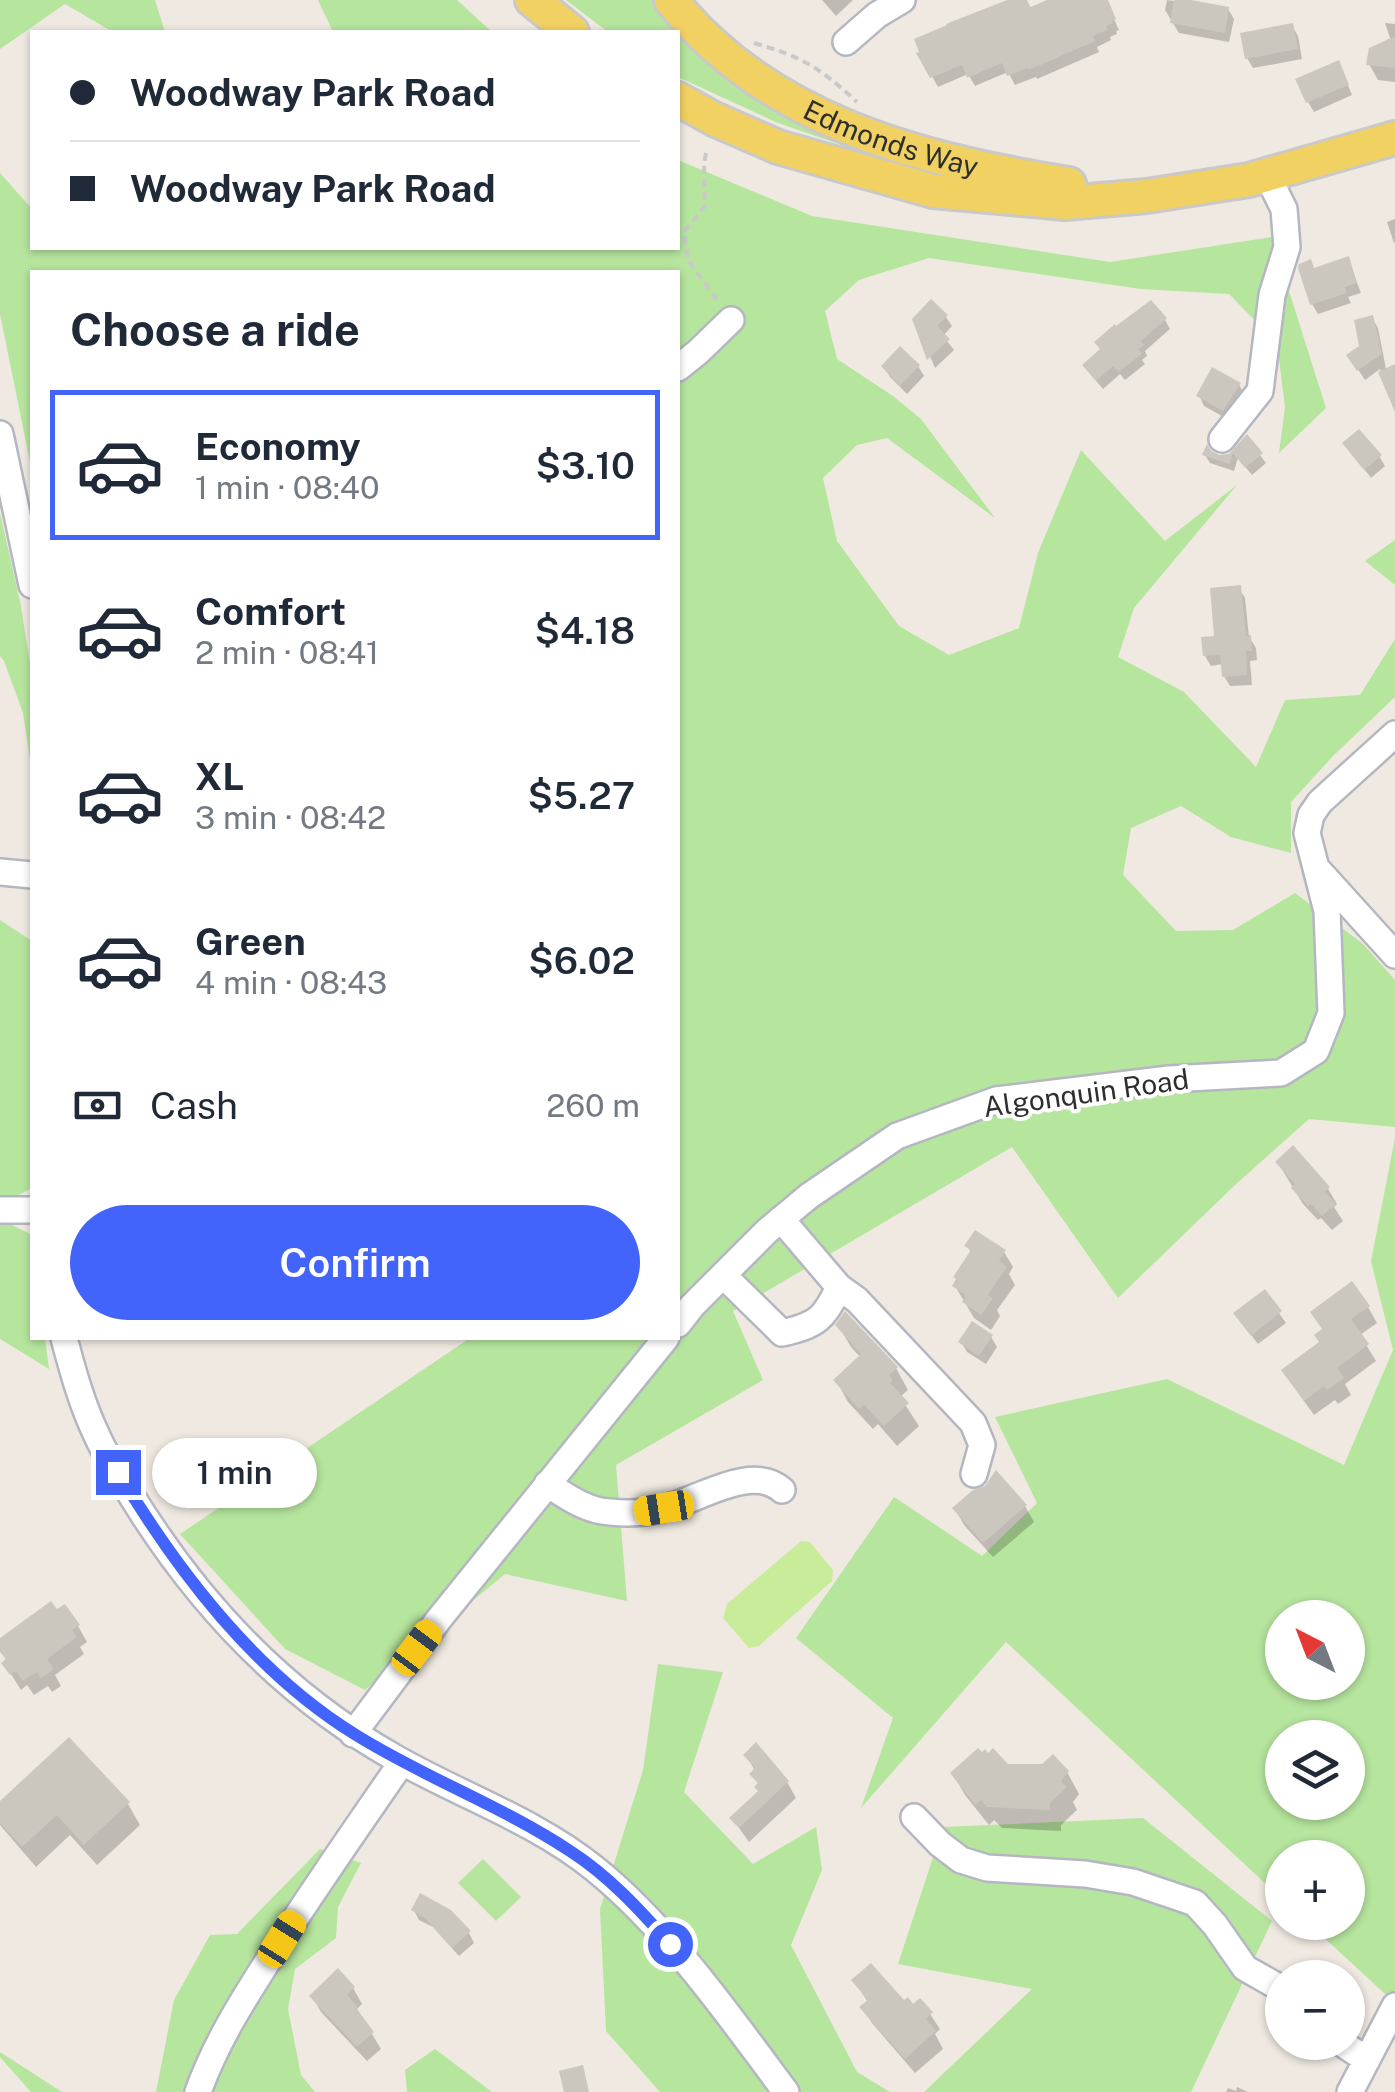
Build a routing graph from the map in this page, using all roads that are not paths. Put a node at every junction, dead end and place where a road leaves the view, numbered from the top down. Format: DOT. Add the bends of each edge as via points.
graph roads {
  1 [pos="532,0"];
  2 [pos="671,0"];
  3 [pos="902,0"];
  4 [pos="570,30"];
  5 [pos="846,42"];
  6 [pos="680,100"];
  7 [pos="1395,138"];
  8 [pos="1266,175"];
  9 [pos="1148,196"];
  10 [pos="731,320"];
  11 [pos="680,366"];
  12 [pos="0,434"];
  13 [pos="1222,439"];
  14 [pos="30,576"];
  15 [pos="1395,734"];
  16 [pos="1316,868"];
  17 [pos="0,872"];
  18 [pos="30,876"];
  19 [pos="1395,955"];
  20 [pos="0,1210"];
  21 [pos="30,1210"];
  22 [pos="782,1219"];
  23 [pos="723,1275"];
  24 [pos="839,1286"];
  25 [pos="680,1322"];
  26 [pos="65,1340"];
  27 [pos="664,1340"];
  28 [pos="974,1474"];
  29 [pos="546,1484"];
  30 [pos="782,1490"];
  31 [pos="353,1734"];
  32 [pos="402,1762"];
  33 [pos="914,1817"];
  34 [pos="1265,1979"];
  35 [pos="1395,2006"];
  36 [pos="1367,2060"];
  37 [pos="198,2092"];
  38 [pos="786,2092"];
  39 [pos="1350,2092"];
  1 -- 4 [label="main road"];
  2 -- 9 [label="main road, Edmonds Way" via="753,77 847,128 956,161"];
  3 -- 5 [label="street"];
  6 -- 9 [label="main road, Edmonds Way" via="778,147 933,191 1065,203"];
  7 -- 8 [label="main road, Edmonds Way"];
  8 -- 9 [label="main road, Edmonds Way"];
  8 -- 13 [label="street" via="1284,209 1287,247 1272,295 1260,391"];
  10 -- 11 [label="street"];
  12 -- 14 [label="street"];
  15 -- 16 [label="street, Algonquin Road" via="1311,815 1307,833"];
  16 -- 19 [label="street"];
  16 -- 22 [label="street, Algonquin Road" via="1326,911 1331,1013 1316,1050 1280,1074 1169,1079 996,1100 897,1136"];
  17 -- 18 [label="street"];
  20 -- 21 [label="street"];
  22 -- 23 [label="street, Algonquin Road"];
  22 -- 24 [label="street"];
  23 -- 24 [label="street" via="782,1333 806,1328 828,1311"];
  23 -- 25 [label="street, Algonquin Road"];
  24 -- 28 [label="street" via="973,1422 982,1445"];
  26 -- 31 [label="street" via="98,1440 175,1561 276,1673"];
  27 -- 29 [label="street"];
  29 -- 30 [label="street" via="606,1512 664,1508 743,1482 764,1480"];
  29 -- 31 [label="street"];
  31 -- 32 [label="street"];
  32 -- 37 [label="street" via="229,2022"];
  32 -- 38 [label="street" via="530,1826 594,1868 670,1944"];
  33 -- 34 [label="street" via="961,1860 986,1868 1134,1882 1195,1903 1246,1968"];
  35 -- 36 [label="street"];
  36 -- 39 [label="street"];
}
